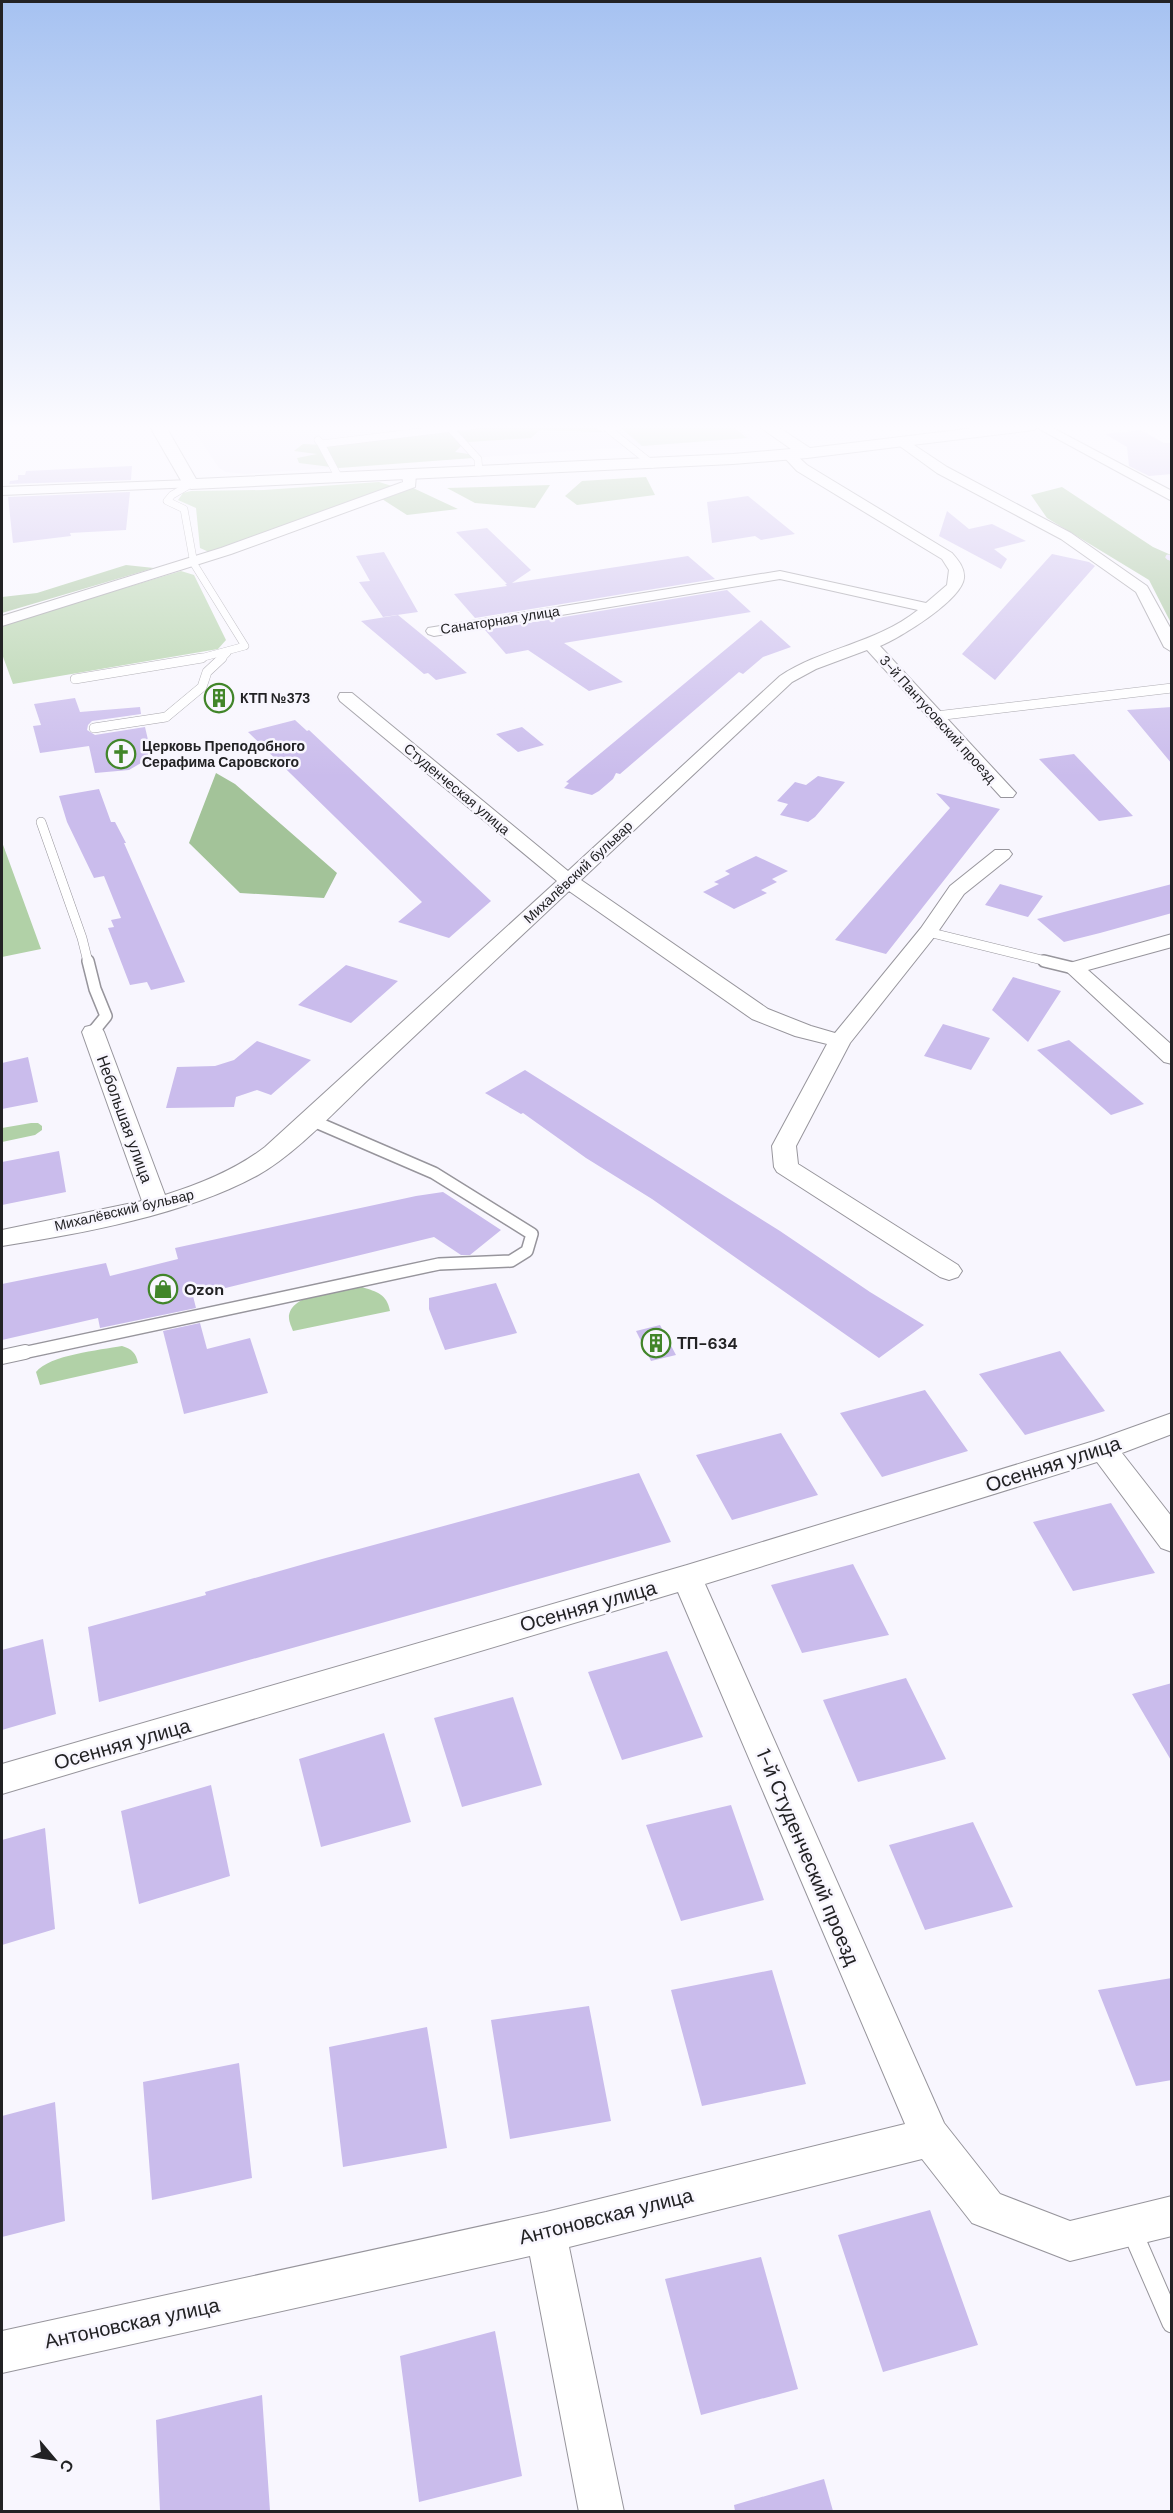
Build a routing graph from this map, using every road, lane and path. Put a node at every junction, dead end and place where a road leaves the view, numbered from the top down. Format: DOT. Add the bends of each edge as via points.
graph roads {
  1 [pos="191,542"];
  2 [pos="247,542"];
  3 [pos="924,542"];
  4 [pos="1075,542"];
  5 [pos="195,561"];
  6 [pos="928,608"];
  7 [pos="2,621"];
  8 [pos="434,631"];
  9 [pos="870,644"];
  10 [pos="1172,647"];
  11 [pos="228,652"];
  12 [pos="75,679"];
  13 [pos="1172,688"];
  14 [pos="346,697"];
  15 [pos="936,716"];
  16 [pos="94,728"];
  17 [pos="1007,794"];
  18 [pos="41,822"];
  19 [pos="1002,854"];
  20 [pos="567,880"];
  21 [pos="928,932"];
  22 [pos="1172,940"];
  23 [pos="1073,968"];
  24 [pos="93,1032"];
  25 [pos="840,1041"];
  26 [pos="1172,1057"];
  27 [pos="310,1120"];
  28 [pos="156,1205"];
  29 [pos="2,1238"];
  30 [pos="949,1271"];
  31 [pos="2,1357"];
  32 [pos="1172,1423"];
  33 [pos="1103,1449"];
  34 [pos="1172,1540"];
  35 [pos="687,1577"];
  36 [pos="2,1779"];
  37 [pos="930,2137"];
  38 [pos="1172,2216"];
  39 [pos="1130,2227"];
  40 [pos="546,2232"];
  41 [pos="1172,2324"];
  42 [pos="2,2352"];
  43 [pos="602,2511"];
  1 -- 5 [label="lane"];
  2 -- 5 [label="street"];
  3 -- 6 [label="street, Михалёвский бульвар" via="947,556 957,568 958,578 954,587"];
  4 -- 10 [label="street" via="1142,589"];
  5 -- 7 [label="street"];
  5 -- 11 [label="lane" via="245,646"];
  6 -- 8 [label="street, Санаторная улица" via="780,575"];
  6 -- 9 [label="street, Михалёвский бульвар" via="903,629"];
  9 -- 15 [label="street, 3-й Пантусовский проезд"];
  9 -- 20 [label="street, Михалёвский бульвар" via="800,669 786,679"];
  11 -- 12 [label="lane"];
  11 -- 16 [label="lane" via="207,672 202,687 166,717"];
  13 -- 15 [label="lane"];
  14 -- 20 [label="street, Студенческая улица"];
  15 -- 17 [label="street, 3-й Пантусовский проезд"];
  18 -- 24 [label="lane" via="106,1016"];
  19 -- 21 [label="street" via="957,890"];
  20 -- 25 [label="street, Студенческая улица" via="760,1014"];
  20 -- 27 [label="street, Михалёвский бульвар"];
  21 -- 23 [label="lane"];
  21 -- 25 [label="street"];
  22 -- 23 [label="street"];
  23 -- 26 [label="street"];
  24 -- 28 [label="street, Небольшая улица"];
  25 -- 30 [label="street" via="784,1146 786,1167"];
  27 -- 28 [label="street, Михалёвский бульвар" via="251,1169 202,1192"];
  27 -- 31 [label="lane" via="434,1173 532,1234 527,1251 511,1261 439,1264"];
  28 -- 29 [label="street, Михалёвский бульвар"];
  32 -- 33 [label="street, Осенняя улица"];
  33 -- 34 [label="street"];
  33 -- 35 [label="street, Осенняя улица"];
  35 -- 36 [label="street, Осенняя улица"];
  35 -- 37 [label="street, 1-й Студенческий проезд"];
  37 -- 39 [label="street" via="986,2209 1070,2241"];
  37 -- 40 [label="street, Антоновская улица"];
  38 -- 39 [label="street"];
  39 -- 41 [label="lane"];
  40 -- 42 [label="street, Антоновская улица"];
  40 -- 43 [label="street"];
}
